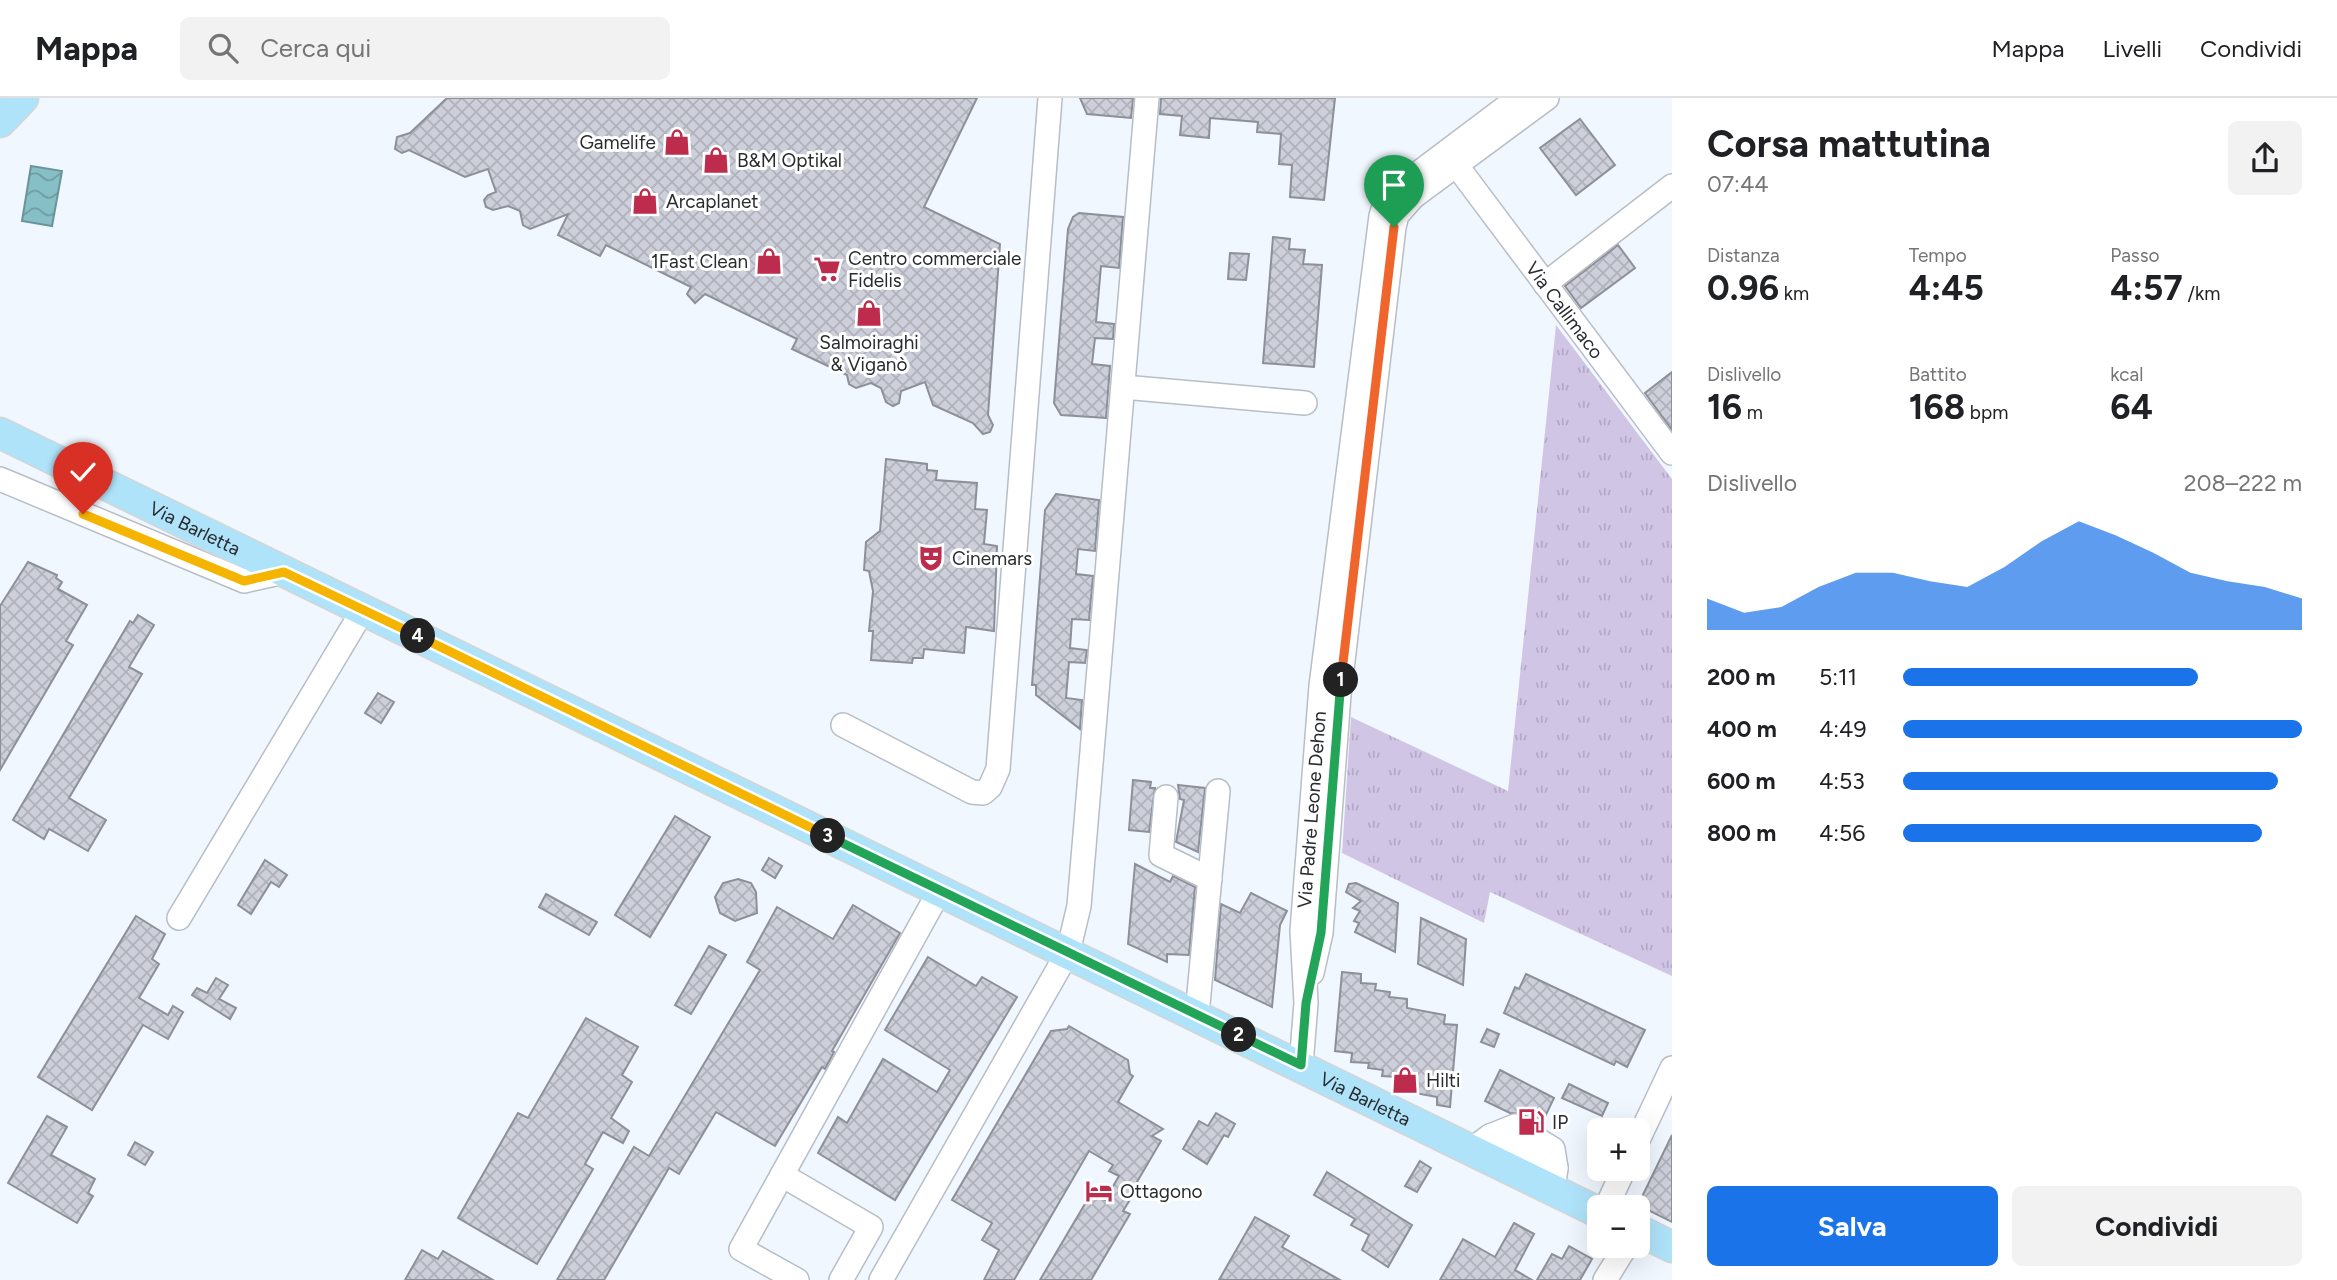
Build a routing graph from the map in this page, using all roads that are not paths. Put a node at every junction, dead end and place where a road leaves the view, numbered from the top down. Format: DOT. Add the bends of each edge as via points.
graph roads {
  1 [pos="23,98"];
  2 [pos="1050,98"];
  3 [pos="1147,98"];
  4 [pos="1518,98"];
  5 [pos="1547,98"];
  6 [pos="0,122"];
  7 [pos="1458,166"];
  8 [pos="1672,186"];
  9 [pos="1545,284"];
  10 [pos="1123,387"];
  11 [pos="1305,403"];
  12 [pos="0,415"];
  13 [pos="0,433"];
  14 [pos="1672,453"];
  15 [pos="0,479"];
  16 [pos="153,507"];
  17 [pos="284,572"];
  18 [pos="363,610"];
  19 [pos="843,725"];
  20 [pos="1218,791"];
  21 [pos="1166,797"];
  22 [pos="1210,879"];
  23 [pos="940,890"];
  24 [pos="179,918"];
  25 [pos="1068,952"];
  26 [pos="1306,1003"];
  27 [pos="1197,1015"];
  28 [pos="1301,1065"];
  29 [pos="1672,1068"];
  30 [pos="1648,1118"];
  31 [pos="1481,1143"];
  32 [pos="782,1175"];
  33 [pos="1555,1179"];
  34 [pos="1587,1203"];
  35 [pos="1650,1236"];
  36 [pos="1672,1247"];
  37 [pos="1619,1258"];
  38 [pos="797,1280"];
  39 [pos="841,1280"];
  40 [pos="881,1280"];
  41 [pos="1605,1280"];
  1 -- 6 [label="main road"];
  2 -- 19 [label="street" via="998,769 990,787 983,793 972,792"];
  3 -- 10 [label="street"];
  4 -- 26 [label="street, Via Padre Leone Dehon" via="1400,187 1385,203 1381,216 1321,686 1302,931"];
  5 -- 7 [label="street, Via Padre Leone Dehon"];
  7 -- 9 [label="street, Via Callimaco"];
  7 -- 26 [label="street, Via Padre Leone Dehon" via="1403,206 1394,227 1339,695 1321,933"];
  8 -- 9 [label="street"];
  9 -- 14 [label="street, Via Callimaco"];
  10 -- 11 [label="street"];
  10 -- 25 [label="street" via="1079,906"];
  12 -- 16 [label="main road" via="125,483"];
  13 -- 16 [label="main road, Via Barletta"];
  15 -- 17 [label="street" via="244,581"];
  16 -- 17 [label="main road, Via Barletta"];
  17 -- 18 [label="main road, Via Barletta"];
  18 -- 23 [label="main road, Via Barletta"];
  18 -- 24 [label="street"];
  20 -- 22 [label="street"];
  21 -- 22 [label="street" via="1161,855"];
  22 -- 27 [label="street"];
  23 -- 25 [label="main road, Via Barletta"];
  23 -- 32 [label="street"];
  25 -- 27 [label="main road, Via Barletta"];
  25 -- 40 [label="street"];
  26 -- 28 [label="street, Via Padre Leone Dehon"];
  27 -- 28 [label="main road, Via Barletta"];
  28 -- 31 [label="main road, Via Barletta"];
  29 -- 30 [label="street"];
  31 -- 33 [label="main road, Via Barletta"];
  31 -- 33 [label="street" via="1515,1126 1553,1149"];
  32 -- 38 [label="street" via="741,1250"];
  32 -- 39 [label="street" via="871,1227"];
  33 -- 34 [label="main road, Via Barletta"];
  35 -- 36 [label="main road"];
  37 -- 41 [label="street"];
}
